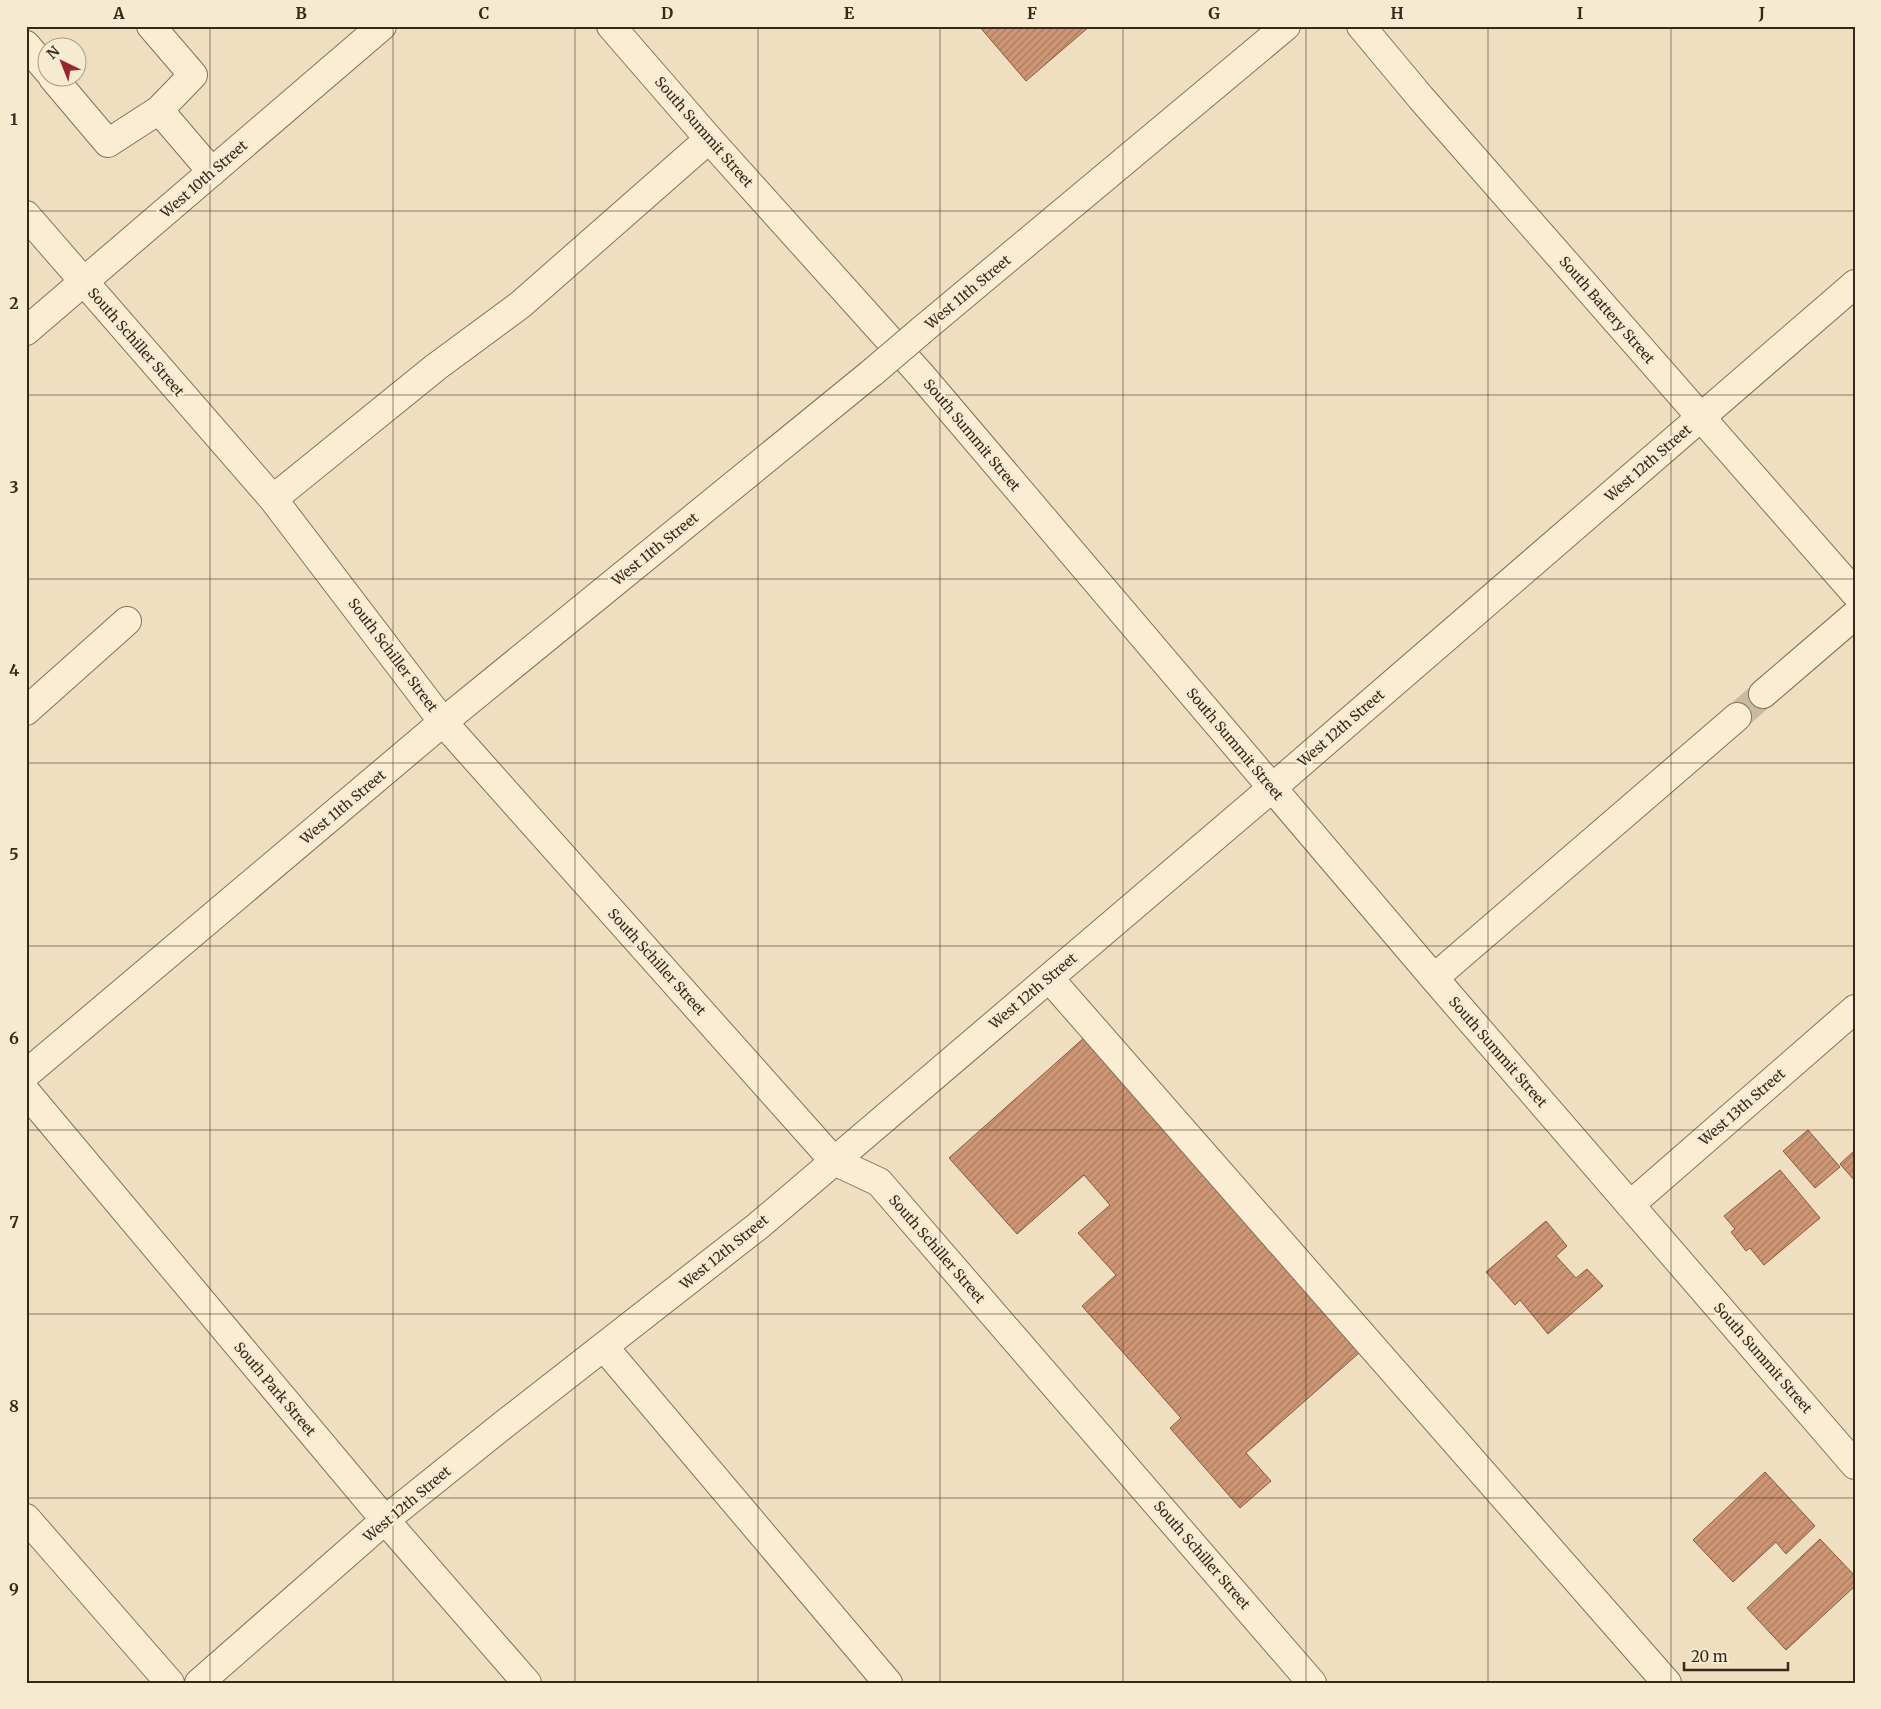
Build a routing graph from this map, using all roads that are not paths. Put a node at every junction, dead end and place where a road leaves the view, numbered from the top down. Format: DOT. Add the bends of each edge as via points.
graph roads {
  1 [pos="151,26"];
  2 [pos="382,26"];
  3 [pos="611,26"];
  4 [pos="1286,26"];
  5 [pos="1361,26"];
  6 [pos="26,45"];
  7 [pos="38,59"];
  8 [pos="61,88"];
  9 [pos="160,110"];
  10 [pos="709,139"];
  11 [pos="212,172"];
  12 [pos="26,214"];
  13 [pos="84,282"];
  14 [pos="1855,284"];
  15 [pos="26,331"];
  16 [pos="1701,417"];
  17 [pos="273,499"];
  18 [pos="1855,593"];
  19 [pos="1855,615"];
  20 [pos="127,622"];
  21 [pos="1763,694"];
  22 [pos="26,711"];
  23 [pos="1737,717"];
  24 [pos="444,722"];
  25 [pos="1272,788"];
  26 [pos="1049,978"];
  27 [pos="1434,978"];
  28 [pos="1851,1019"];
  29 [pos="26,1074"];
  30 [pos="26,1092"];
  31 [pos="834,1161"];
  32 [pos="1630,1205"];
  33 [pos="604,1347"];
  34 [pos="1855,1465"];
  35 [pos="26,1518"];
  36 [pos="385,1520"];
  37 [pos="170,1683"];
  38 [pos="199,1683"];
  39 [pos="527,1683"];
  40 [pos="888,1683"];
  41 [pos="1312,1683"];
  42 [pos="1667,1683"];
  1 -- 9 [label="street" via="193,75"];
  2 -- 11 [label="street, West 10th Street"];
  3 -- 10 [label="street, South Summit Street"];
  4 -- 24 [label="street, West 11th Street, bridge" via="874,371"];
  5 -- 16 [label="street, South Battery Street"];
  6 -- 7 [label="street"];
  8 -- 9 [label="street" via="108,143"];
  9 -- 11 [label="street"];
  10 -- 17 [label="street" via="520,304 436,367"];
  10 -- 25 [label="street, South Summit Street" via="921,375"];
  11 -- 13 [label="street, West 10th Street"];
  12 -- 13 [label="street, South Schiller Street"];
  13 -- 15 [label="street, West 10th Street"];
  13 -- 17 [label="street, South Schiller Street"];
  14 -- 16 [label="street, West 12th Street"];
  16 -- 18 [label="street, South Battery Street"];
  16 -- 25 [label="street, West 12th Street"];
  17 -- 24 [label="street, South Schiller Street"];
  19 -- 21 [label="street"];
  20 -- 22 [label="street"];
  23 -- 27 [label="street"];
  24 -- 29 [label="street, West 11th Street"];
  24 -- 31 [label="street, South Schiller Street"];
  25 -- 26 [label="street, West 12th Street"];
  25 -- 27 [label="street, South Summit Street"];
  26 -- 31 [label="street, West 12th Street"];
  26 -- 42 [label="street"];
  27 -- 32 [label="street, South Summit Street"];
  28 -- 32 [label="street, West 13th Street"];
  30 -- 36 [label="street, South Park Street"];
  31 -- 33 [label="street, West 12th Street" via="758,1226"];
  31 -- 41 [label="street, South Schiller Street" via="879,1182"];
  32 -- 34 [label="street, South Summit Street"];
  33 -- 36 [label="street, West 12th Street"];
  33 -- 40 [label="street"];
  35 -- 37 [label="street"];
  36 -- 38 [label="street, West 12th Street"];
  36 -- 39 [label="street, South Park Street"];
}
